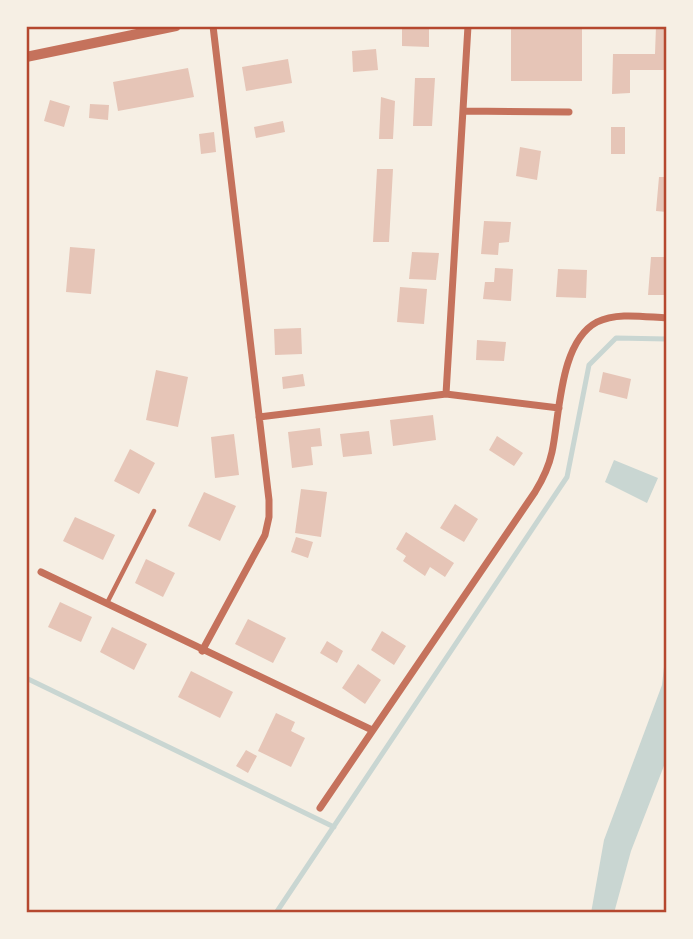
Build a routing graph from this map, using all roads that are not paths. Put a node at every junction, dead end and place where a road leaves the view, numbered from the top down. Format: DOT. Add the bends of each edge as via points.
graph roads {
  1 [pos="176,26"];
  2 [pos="213,26"];
  3 [pos="468,26"];
  4 [pos="26,57"];
  5 [pos="463,111"];
  6 [pos="569,112"];
  7 [pos="667,318"];
  8 [pos="446,394"];
  9 [pos="559,408"];
  10 [pos="259,417"];
  11 [pos="154,511"];
  12 [pos="41,572"];
  13 [pos="107,604"];
  14 [pos="202,651"];
  15 [pos="372,730"];
  16 [pos="320,807"];
  1 -- 4 [label="street"];
  2 -- 10 [label="street"];
  3 -- 5 [label="street"];
  5 -- 6 [label="street"];
  5 -- 8 [label="street"];
  7 -- 9 [label="street" via="620,316 597,322 570,355"];
  8 -- 9 [label="street"];
  8 -- 10 [label="street"];
  9 -- 15 [label="street" via="552,453 536,492"];
  10 -- 14 [label="street" via="269,499 265,535"];
  11 -- 13 [label="lane"];
  12 -- 13 [label="street"];
  13 -- 14 [label="street"];
  14 -- 15 [label="street"];
  15 -- 16 [label="street"];
}
